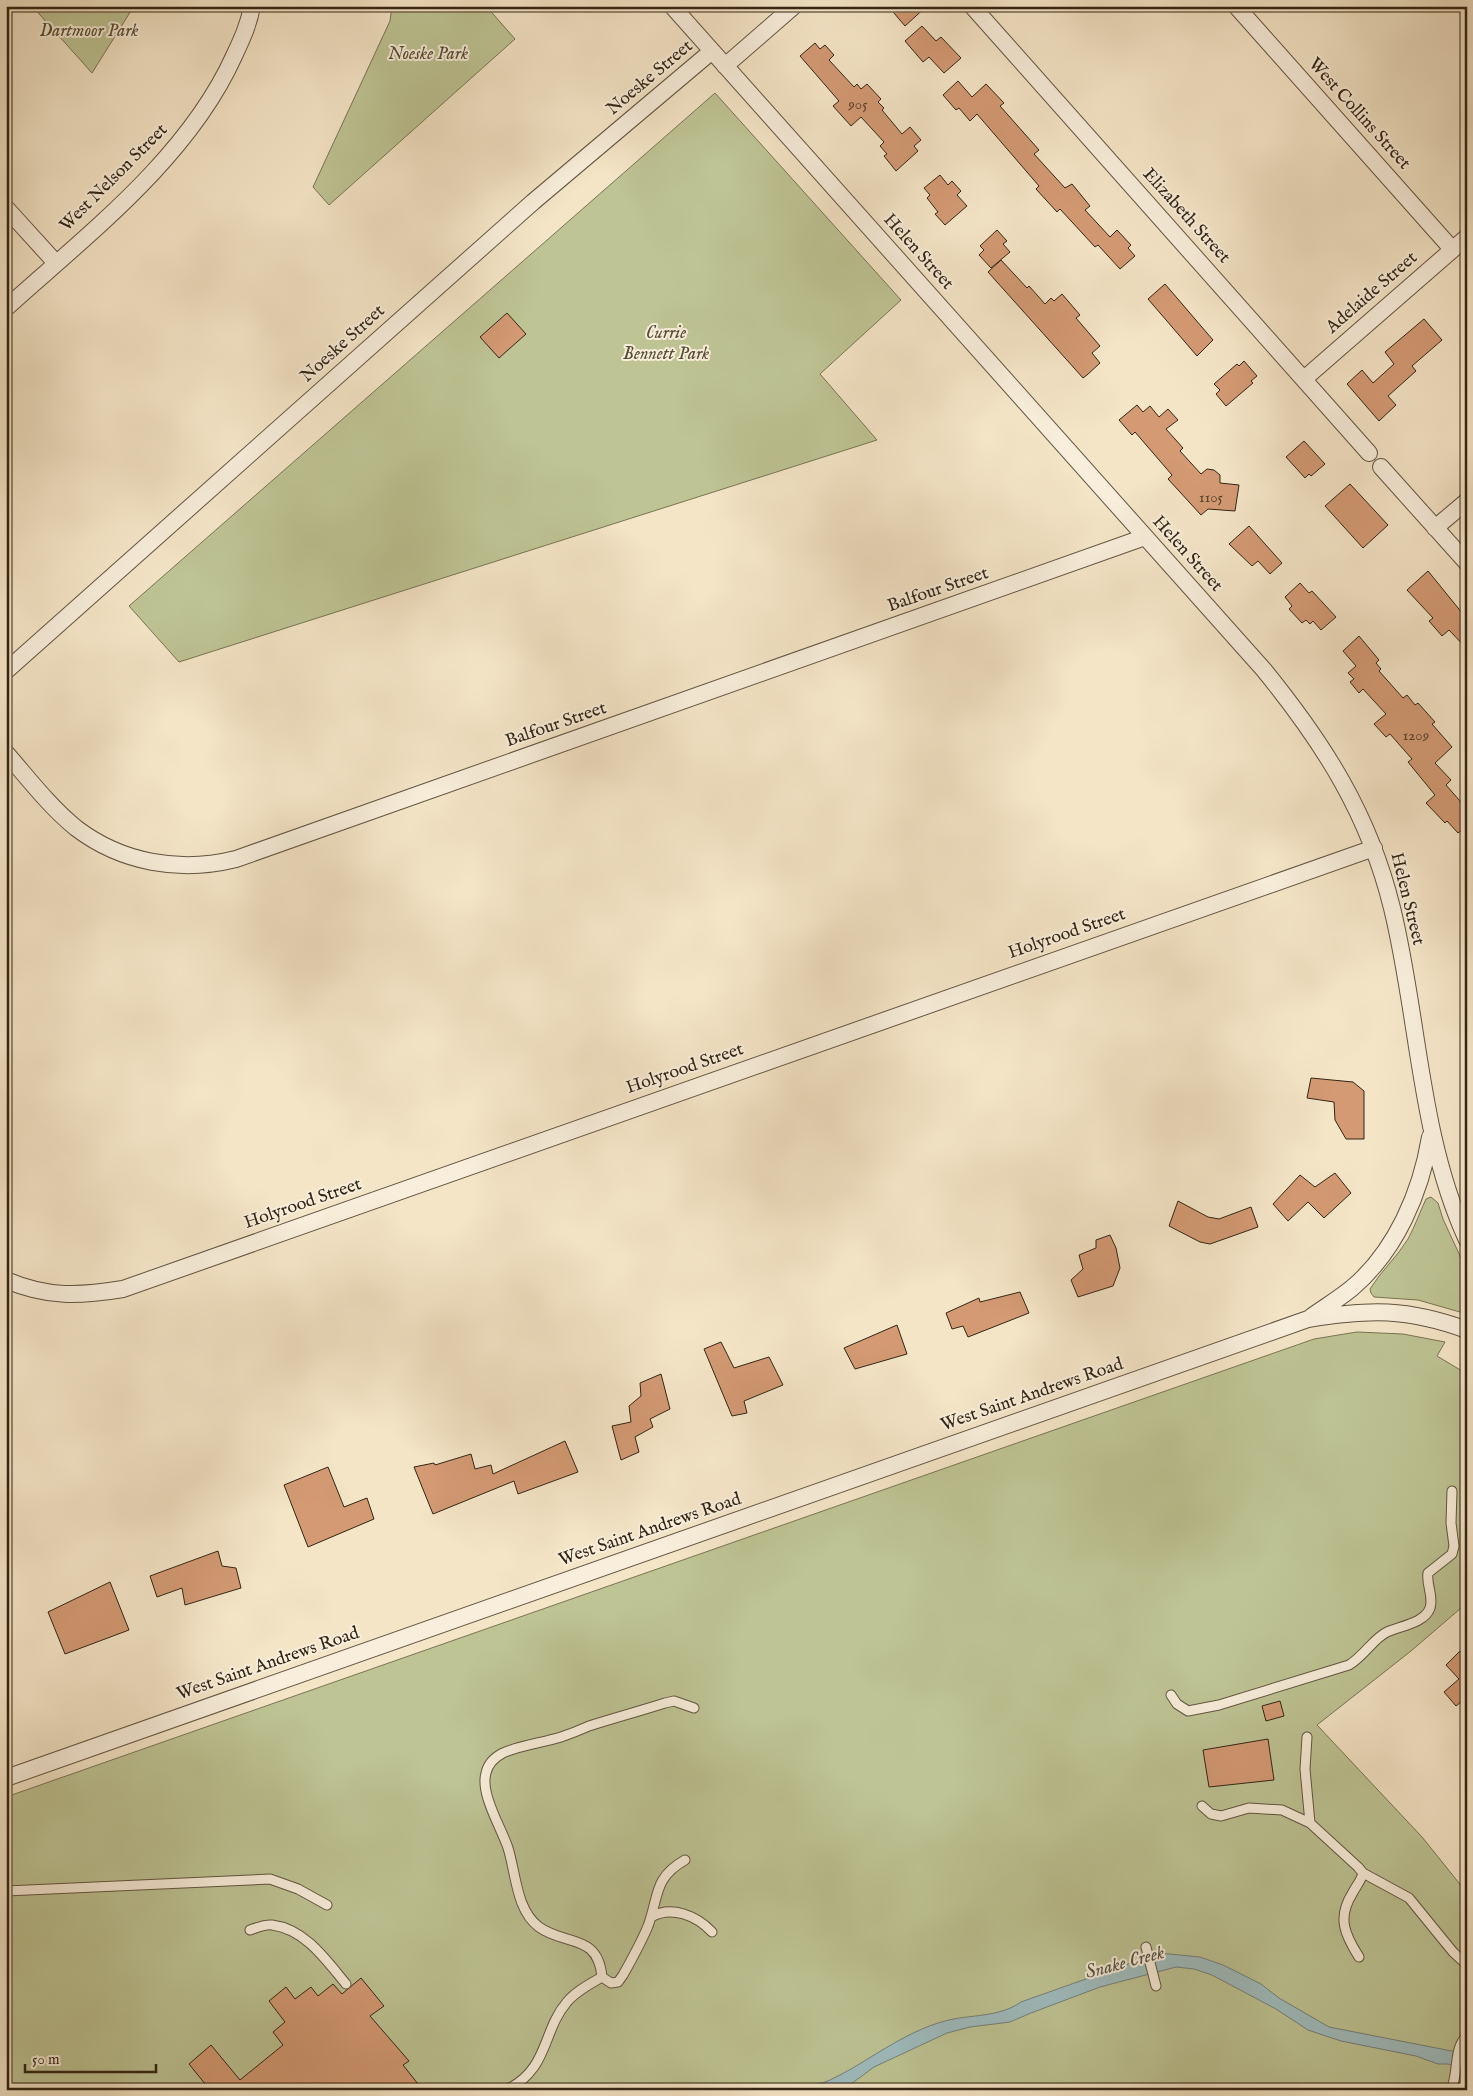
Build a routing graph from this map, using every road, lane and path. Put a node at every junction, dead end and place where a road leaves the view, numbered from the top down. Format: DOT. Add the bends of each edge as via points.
graph roads {
  1 [pos="252,6"];
  2 [pos="672,6"];
  3 [pos="794,6"];
  4 [pos="972,6"];
  5 [pos="1236,6"];
  6 [pos="712,51"];
  7 [pos="725,66"];
  8 [pos="6,208"];
  9 [pos="1467,237"];
  10 [pos="1452,249"];
  11 [pos="56,263"];
  12 [pos="6,308"];
  13 [pos="1304,379"];
  14 [pos="1369,453"];
  15 [pos="1381,467"];
  16 [pos="1467,501"];
  17 [pos="1435,528"];
  18 [pos="1145,537"];
  19 [pos="1467,563"];
  20 [pos="6,671"];
  21 [pos="6,753"];
  22 [pos="1374,848"];
  23 [pos="1431,1129"];
  24 [pos="1467,1240"];
  25 [pos="6,1280"];
  26 [pos="1308,1319"];
  27 [pos="1467,1330"];
  28 [pos="1452,1491"];
  29 [pos="1171,1695"];
  30 [pos="694,1708"];
  31 [pos="1307,1737"];
  32 [pos="6,1778"];
  33 [pos="1202,1806"];
  34 [pos="1310,1823"];
  35 [pos="685,1860"];
  36 [pos="1363,1872"];
  37 [pos="6,1892"];
  38 [pos="327,1905"];
  39 [pos="652,1917"];
  40 [pos="250,1930"];
  41 [pos="712,1932"];
  42 [pos="1147,1951"];
  43 [pos="1359,1957"];
  44 [pos="1467,1965"];
  45 [pos="602,1977"];
  46 [pos="346,1984"];
  47 [pos="1156,1986"];
  48 [pos="1467,2036"];
  49 [pos="506,2090"];
  50 [pos="1452,2090"];
  1 -- 11 [label="street, West Nelson Street" via="250,22 227,71 180,142 149,177"];
  2 -- 6 [label="street, Helen Street"];
  3 -- 7 [label="street"];
  4 -- 13 [label="street, Elizabeth Street"];
  5 -- 10 [label="street, West Collins Street"];
  6 -- 7 [label="street, Helen Street"];
  6 -- 20 [label="street, Noeske Street" via="533,202"];
  7 -- 18 [label="street, Helen Street"];
  8 -- 11 [label="street"];
  9 -- 10 [label="street, Adelaide Street"];
  10 -- 13 [label="street, Adelaide Street"];
  11 -- 12 [label="street, West Nelson Street"];
  13 -- 14 [label="street, Elizabeth Street"];
  15 -- 17 [label="street"];
  16 -- 17 [label="street"];
  17 -- 19 [label="street"];
  18 -- 21 [label="street, Balfour Street" via="217,864 183,866 149,862 97,842 56,809"];
  18 -- 22 [label="street, Helen Street" via="1264,670 1323,747 1352,798"];
  22 -- 23 [label="street, Helen Street" via="1392,908"];
  22 -- 25 [label="street, Holyrood Street" via="123,1289 67,1295 25,1288"];
  23 -- 24 [label="street, Helen Street" via="1446,1189"];
  23 -- 26 [label="street, West Saint Andrews Road" via="1426,1164 1418,1188 1388,1246 1353,1287"];
  26 -- 27 [label="street, West Saint Andrews Road" via="1384,1311 1441,1320"];
  26 -- 32 [label="street, West Saint Andrews Road"];
  28 -- 29 [label="lane" via="1452,1554 1428,1573 1432,1598 1427,1613 1420,1619 1384,1633 1349,1665 1219,1705 1188,1711"];
  30 -- 45 [label="lane" via="674,1701 605,1721 496,1757 486,1772 486,1793 507,1845 522,1901 530,1918 540,1928 591,1950 598,1959"];
  31 -- 34 [label="lane" via="1305,1769"];
  33 -- 34 [label="lane" via="1211,1814 1221,1816 1249,1808 1282,1810"];
  34 -- 36 [label="lane"];
  35 -- 39 [label="lane" via="668,1872 659,1886"];
  36 -- 43 [label="lane" via="1344,1913 1344,1928"];
  36 -- 44 [label="lane" via="1408,1898"];
  37 -- 38 [label="lane" via="270,1879 298,1889"];
  39 -- 41 [label="lane" via="668,1911 681,1913 696,1918"];
  39 -- 45 [label="lane" via="618,1982 611,1983"];
  40 -- 46 [label="lane" via="270,1924 303,1936"];
  42 -- 47 [label="lane"];
  45 -- 49 [label="lane" via="567,2002 530,2073"];
  48 -- 50 [label="lane" via="1461,2041"];
}
